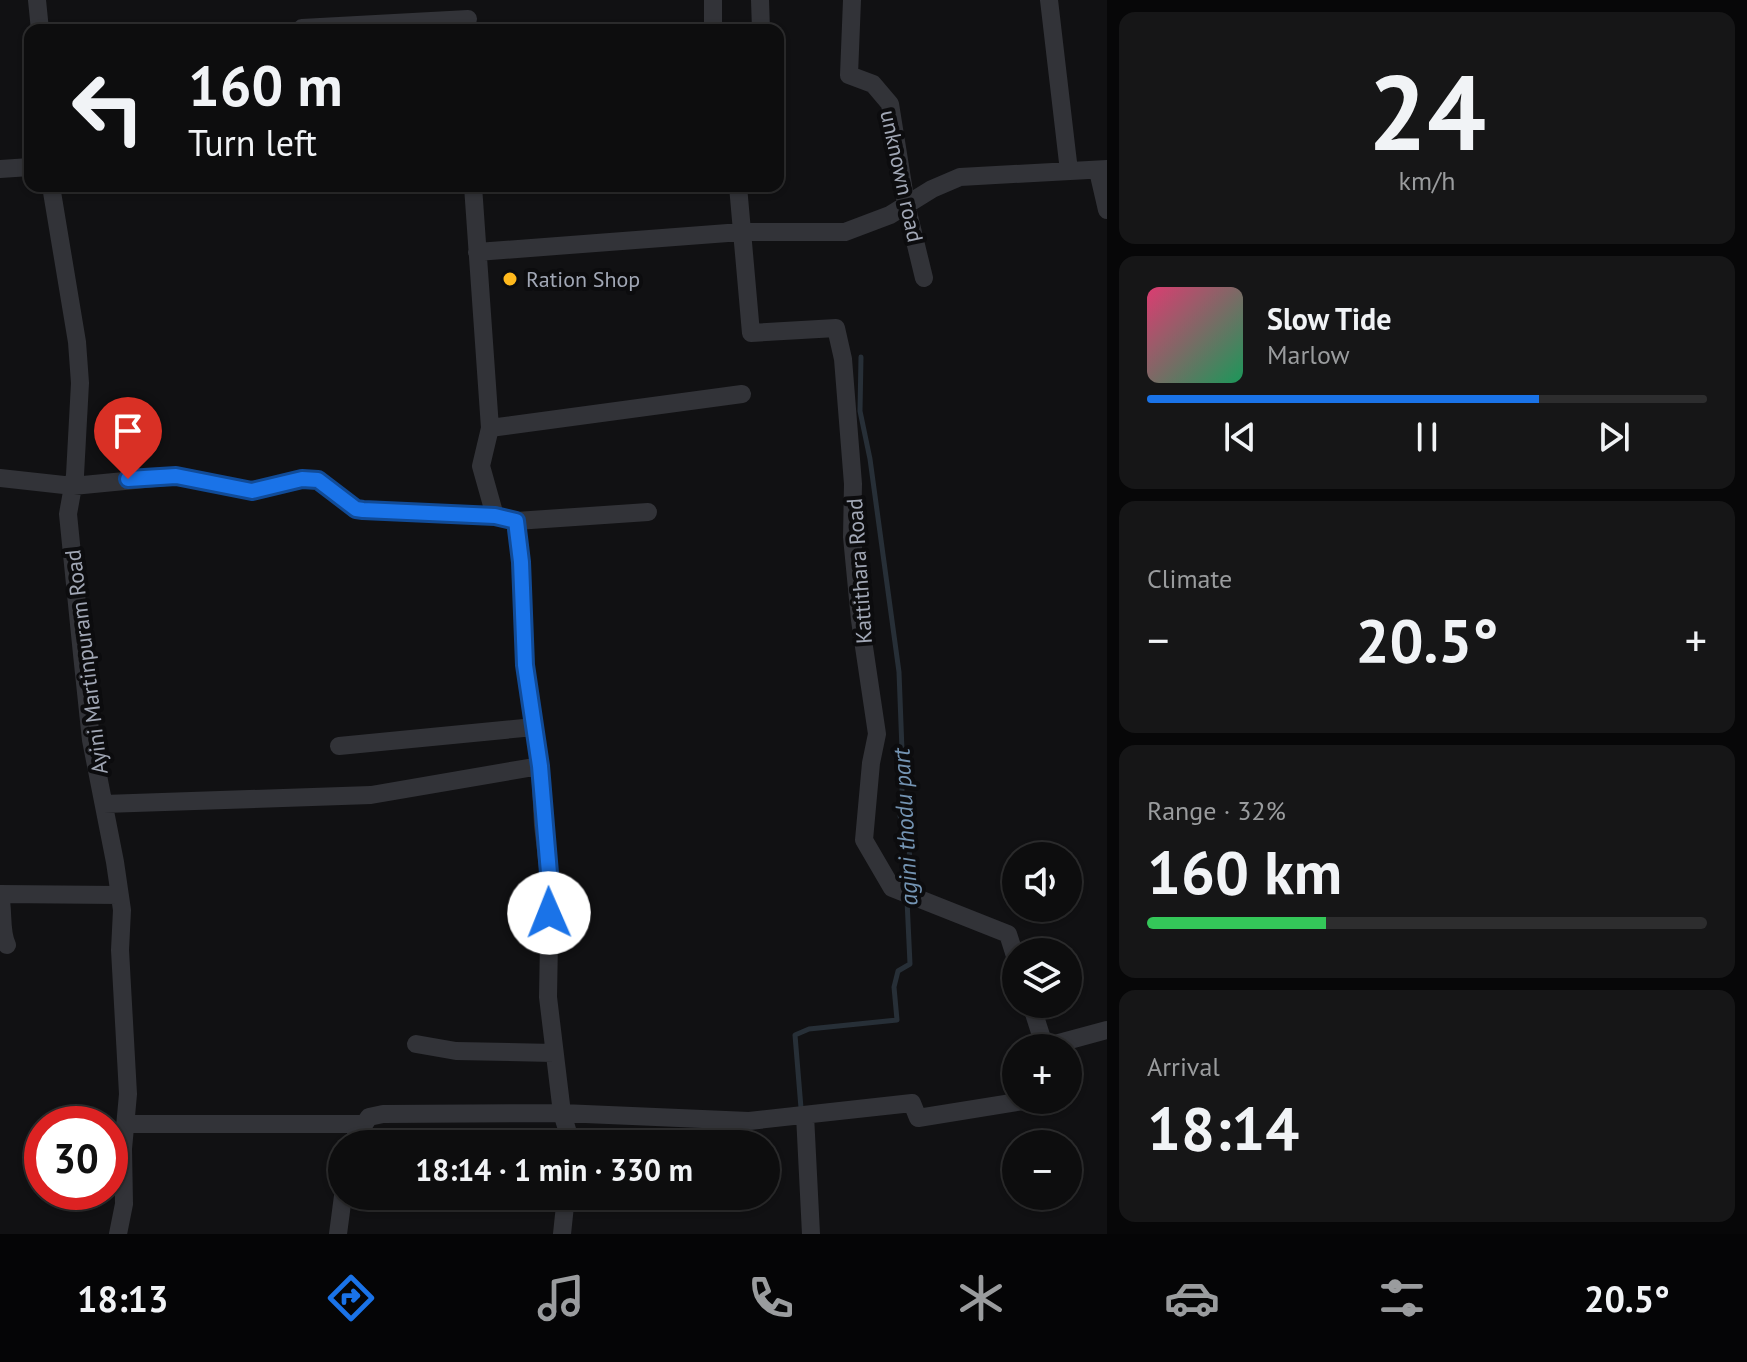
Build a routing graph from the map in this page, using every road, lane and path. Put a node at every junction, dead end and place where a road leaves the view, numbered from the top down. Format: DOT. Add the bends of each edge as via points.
graph roads {
  1 [pos="37,0"];
  2 [pos="469,0"];
  3 [pos="713,0"];
  4 [pos="760,0"];
  5 [pos="852,0"];
  6 [pos="1049,0"];
  7 [pos="39,24"];
  8 [pos="468,24"];
  9 [pos="713,24"];
  10 [pos="761,24"];
  11 [pos="24,167"];
  12 [pos="0,169"];
  13 [pos="1102,170"];
  14 [pos="1069,171"];
  15 [pos="52,192"];
  16 [pos="473,192"];
  17 [pos="738,192"];
  18 [pos="906,204"];
  19 [pos="1107,210"];
  20 [pos="741,232"];
  21 [pos="477,252"];
  22 [pos="924,278"];
  23 [pos="742,394"];
  24 [pos="490,428"];
  25 [pos="0,478"];
  26 [pos="73,486"];
  27 [pos="648,512"];
  28 [pos="495,516"];
  29 [pos="516,521"];
  30 [pos="534,727"];
  31 [pos="339,746"];
  32 [pos="540,766"];
  33 [pos="104,804"];
  34 [pos="0,894"];
  35 [pos="119,895"];
  36 [pos="1009,938"];
  37 [pos="7,945"];
  38 [pos="1107,1030"];
  39 [pos="1082,1037"];
  40 [pos="416,1044"];
  41 [pos="554,1053"];
  42 [pos="1002,1104"];
  43 [pos="127,1106"];
  44 [pos="562,1113"];
  45 [pos="805,1115"];
  46 [pos="128,1124"];
  47 [pos="362,1124"];
  48 [pos="359,1130"];
  49 [pos="567,1130"];
  50 [pos="123,1210"];
  51 [pos="341,1210"];
  52 [pos="565,1210"];
  53 [pos="118,1234"];
  54 [pos="338,1234"];
  55 [pos="562,1234"];
  56 [pos="811,1234"];
  1 -- 7 [label="street"];
  2 -- 8 [label="street"];
  3 -- 9 [label="street"];
  4 -- 10 [label="street"];
  5 -- 18 [label="street, unknown road" via="849,75 873,84 890,104"];
  6 -- 14 [label="street"];
  11 -- 12 [label="street"];
  13 -- 14 [label="street"];
  13 -- 19 [label="street"];
  14 -- 18 [label="street" via="960,177"];
  15 -- 26 [label="street, Ayini Martinpuram Road" via="77,342 80,396"];
  16 -- 21 [label="street"];
  17 -- 20 [label="street, Kattithara Road"];
  18 -- 20 [label="street" via="845,232"];
  18 -- 22 [label="street, unknown road"];
  20 -- 21 [label="street"];
  20 -- 36 [label="street, Kattithara Road" via="751,333 836,328 843,359 852,537 877,734 864,840 892,888"];
  21 -- 24 [label="street"];
  23 -- 24 [label="street"];
  24 -- 28 [label="street" via="481,466"];
  25 -- 26 [label="street"];
  26 -- 28 [label="street" via="176,476 252,491 318,480 356,509"];
  26 -- 33 [label="street, Ayini Martinpuram Road" via="68,514 91,740"];
  27 -- 29 [label="street"];
  28 -- 29 [label="street"];
  29 -- 30 [label="street"];
  30 -- 31 [label="street"];
  30 -- 32 [label="street"];
  32 -- 33 [label="street" via="371,795"];
  32 -- 41 [label="street" via="550,885 548,997"];
  33 -- 35 [label="street, Ayini Martinpuram Road"];
  34 -- 35 [label="street"];
  34 -- 37 [label="street" via="2,938"];
  35 -- 43 [label="street, Ayini Martinpuram Road"];
  38 -- 39 [label="street"];
  40 -- 41 [label="street" via="456,1051"];
  41 -- 44 [label="street"];
  42 -- 45 [label="street" via="918,1118 912,1103"];
  44 -- 45 [label="street" via="704,1121"];
  44 -- 47 [label="street" via="383,1114"];
  44 -- 49 [label="street"];
  45 -- 56 [label="street"];
  46 -- 47 [label="street"];
  47 -- 48 [label="street"];
  50 -- 53 [label="street, Ayini Martinpuram Road"];
  51 -- 54 [label="street"];
  52 -- 55 [label="street"];
}
